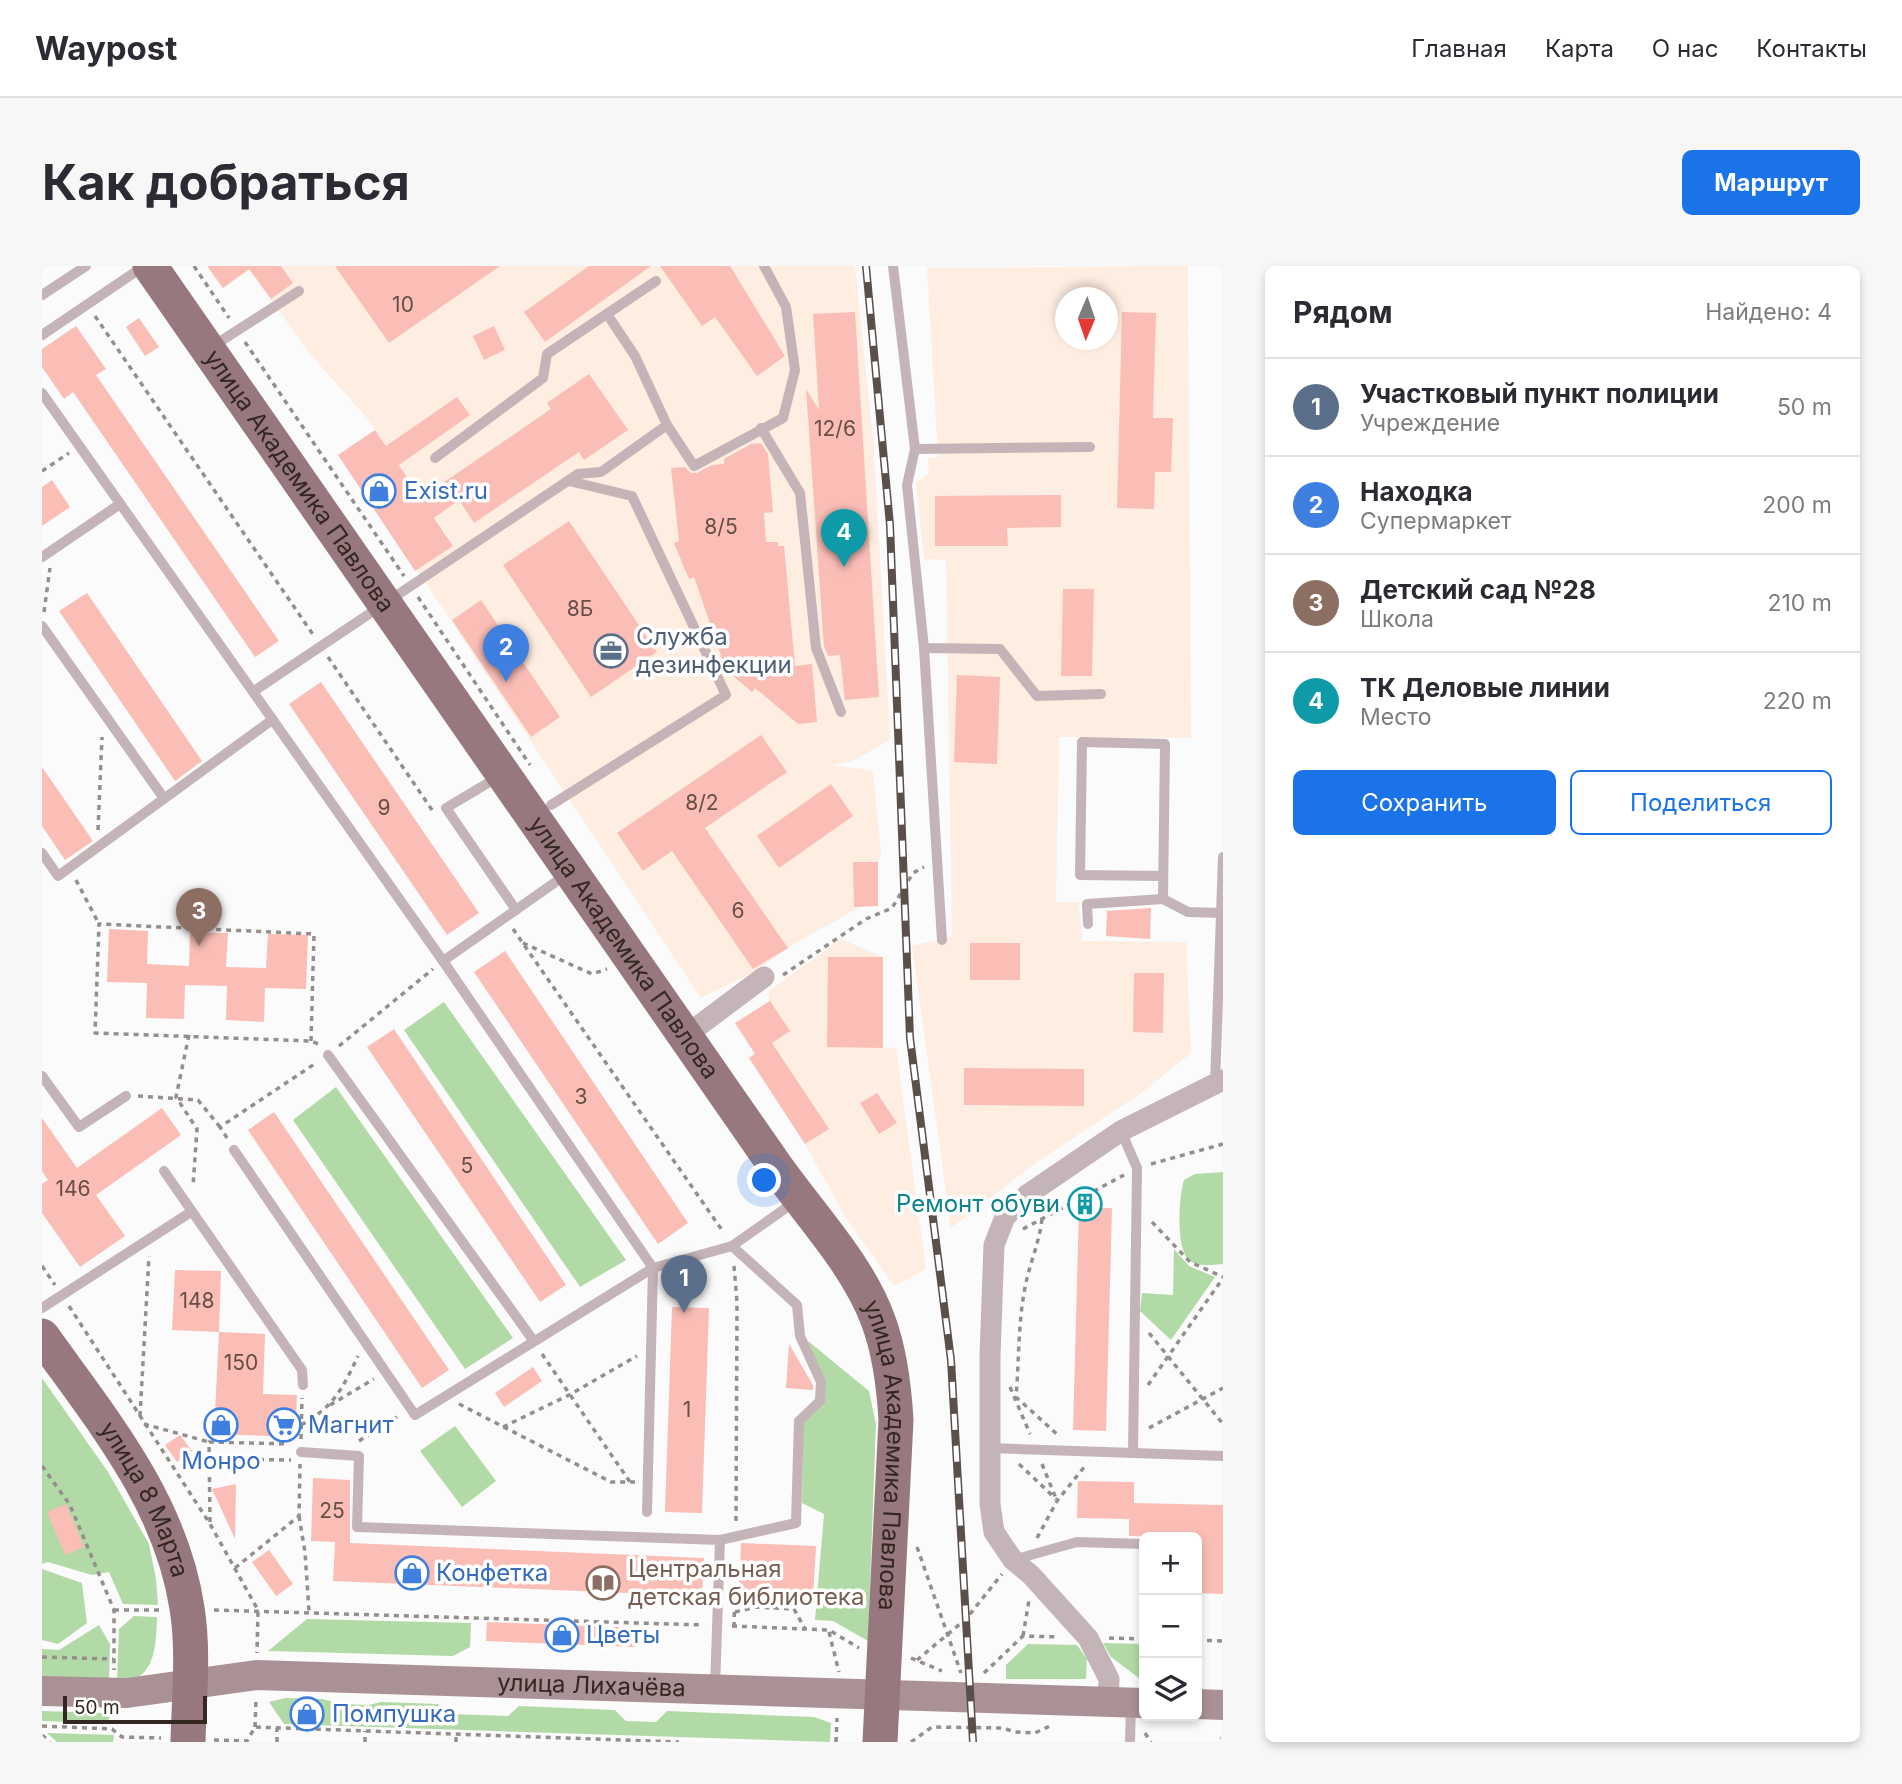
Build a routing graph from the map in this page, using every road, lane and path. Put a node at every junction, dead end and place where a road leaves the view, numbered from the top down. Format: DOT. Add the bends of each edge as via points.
graph roads {
  1 [pos="86,266"];
  2 [pos="144,266"];
  3 [pos="150,266"];
  4 [pos="764,266"];
  5 [pos="893,266"];
  6 [pos="656,281"];
  7 [pos="299,291"];
  8 [pos="42,295"];
  9 [pos="607,314"];
  10 [pos="42,335"];
  11 [pos="207,349"];
  12 [pos="42,393"];
  13 [pos="667,425"];
  14 [pos="761,428"];
  15 [pos="78,446"];
  16 [pos="1090,447"];
  17 [pos="915,449"];
  18 [pos="435,458"];
  19 [pos="42,471"];
  20 [pos="569,481"];
  21 [pos="120,504"];
  22 [pos="53,549"];
  23 [pos="42,556"];
  24 [pos="385,604"];
  25 [pos="42,625"];
  26 [pos="924,648"];
  27 [pos="254,691"];
  28 [pos="1101,694"];
  29 [pos="841,712"];
  30 [pos="103,713"];
  31 [pos="272,720"];
  32 [pos="503,774"];
  33 [pos="163,797"];
  34 [pos="551,805"];
  35 [pos="97,847"];
  36 [pos="42,853"];
  37 [pos="1223,857"];
  38 [pos="938,859"];
  39 [pos="69,868"];
  40 [pos="570,871"];
  41 [pos="1163,876"];
  42 [pos="1163,900"];
  43 [pos="516,910"];
  44 [pos="1221,913"];
  45 [pos="99,924"];
  46 [pos="1088,924"];
  47 [pos="942,940"];
  48 [pos="522,943"];
  49 [pos="629,956"];
  50 [pos="443,961"];
  51 [pos="764,977"];
  52 [pos="189,1035"];
  53 [pos="685,1036"];
  54 [pos="328,1055"];
  55 [pos="42,1076"];
  56 [pos="1219,1082"];
  57 [pos="126,1096"];
  58 [pos="176,1097"];
  59 [pos="220,1127"];
  60 [pos="1121,1131"];
  61 [pos="1223,1144"];
  62 [pos="234,1150"];
  63 [pos="1137,1168"];
  64 [pos="164,1171"];
  65 [pos="799,1199"];
  66 [pos="1136,1205"];
  67 [pos="191,1212"];
  68 [pos="1042,1219"];
  69 [pos="150,1238"];
  70 [pos="732,1245"];
  71 [pos="994,1245"];
  72 [pos="42,1266"];
  73 [pos="653,1268"];
  74 [pos="1223,1277"];
  75 [pos="62,1295"];
  76 [pos="42,1308"];
  77 [pos="1135,1318"];
  78 [pos="42,1336"];
  79 [pos="533,1340"];
  80 [pos="364,1341"];
  81 [pos="651,1348"];
  82 [pos="1170,1355"];
  83 [pos="990,1356"];
  84 [pos="385,1372"];
  85 [pos="303,1385"];
  86 [pos="1223,1388"];
  87 [pos="569,1395"];
  88 [pos="446,1397"];
  89 [pos="1016,1398"];
  90 [pos="1203,1398"];
  91 [pos="1134,1404"];
  92 [pos="328,1406"];
  93 [pos="411,1409"];
  94 [pos="140,1418"];
  95 [pos="144,1424"];
  96 [pos="1223,1424"];
  97 [pos="301,1425"];
  98 [pos="503,1427"];
  99 [pos="1134,1431"];
  100 [pos="209,1442"];
  101 [pos="350,1446"];
  102 [pos="996,1448"];
  103 [pos="1035,1449"];
  104 [pos="1074,1451"];
  105 [pos="1097,1451"];
  106 [pos="301,1452"];
  107 [pos="1133,1453"];
  108 [pos="1223,1456"];
  109 [pos="209,1459"];
  110 [pos="42,1466"];
  111 [pos="630,1482"];
  112 [pos="648,1482"];
  113 [pos="1057,1501"];
  114 [pos="647,1511"];
  115 [pos="299,1516"];
  116 [pos="210,1524"];
  117 [pos="720,1540"];
  118 [pos="1139,1544"];
  119 [pos="1025,1563"];
  120 [pos="235,1568"];
  121 [pos="776,1597"];
  122 [pos="775,1608"];
  123 [pos="114,1610"];
  124 [pos="187,1610"];
  125 [pos="258,1610"];
  126 [pos="309,1611"];
  127 [pos="735,1612"];
  128 [pos="716,1626"];
  129 [pos="805,1629"];
  130 [pos="1023,1636"];
  131 [pos="1088,1638"];
  132 [pos="1139,1639"];
  133 [pos="1202,1640"];
  134 [pos="1223,1641"];
  135 [pos="900,1656"];
  136 [pos="42,1657"];
  137 [pos="114,1659"];
  138 [pos="969,1673"];
  139 [pos="977,1673"];
  140 [pos="257,1675"];
  141 [pos="190,1685"];
  142 [pos="42,1691"];
  143 [pos="715,1691"];
  144 [pos="114,1693"];
  145 [pos="882,1697"];
  146 [pos="1202,1704"];
  147 [pos="1223,1705"];
  148 [pos="1128,1709"];
  149 [pos="42,1726"];
  150 [pos="1063,1726"];
  151 [pos="277,1728"];
  152 [pos="113,1729"];
  153 [pos="365,1731"];
  154 [pos="456,1734"];
  155 [pos="42,1735"];
  156 [pos="1223,1736"];
  157 [pos="122,1739"];
  158 [pos="525,1739"];
  159 [pos="188,1740"];
  160 [pos="247,1741"];
  161 [pos="609,1741"];
  162 [pos="50,1742"];
  163 [pos="277,1742"];
  164 [pos="365,1742"];
  165 [pos="456,1742"];
  166 [pos="680,1742"];
  167 [pos="880,1742"];
  168 [pos="911,1742"];
  169 [pos="1130,1742"];
  170 [pos="1151,1742"];
  171 [pos="1220,1742"];
  1 -- 8 [label="lane"];
  2 -- 10 [label="lane"];
  3 -- 11 [label="main road, улица Академика Павлова"];
  4 -- 14 [label="lane" via="786,307 795,370 783,418"];
  5 -- 17 [label="lane"];
  6 -- 9 [label="lane"];
  7 -- 11 [label="lane"];
  9 -- 13 [label="lane" via="635,356"];
  9 -- 18 [label="lane" via="547,354 543,378"];
  11 -- 24 [label="main road, улица Академика Павлова"];
  12 -- 15 [label="lane"];
  13 -- 14 [label="lane" via="694,466"];
  13 -- 20 [label="lane" via="601,472 578,474"];
  14 -- 29 [label="lane" via="800,493 816,648"];
  15 -- 19 [label="path"];
  15 -- 21 [label="lane"];
  16 -- 17 [label="lane"];
  17 -- 26 [label="lane" via="907,485"];
  20 -- 24 [label="lane"];
  20 -- 34 [label="lane" via="632,496 726,695"];
  21 -- 22 [label="lane"];
  21 -- 27 [label="lane"];
  22 -- 23 [label="lane"];
  22 -- 25 [label="path"];
  24 -- 27 [label="lane"];
  24 -- 32 [label="main road, улица Академика Павлова"];
  25 -- 30 [label="lane"];
  26 -- 28 [label="lane" via="1000,649 1037,696"];
  26 -- 38 [label="lane"];
  27 -- 31 [label="lane"];
  30 -- 33 [label="lane"];
  30 -- 35 [label="path"];
  31 -- 33 [label="lane"];
  31 -- 50 [label="lane"];
  32 -- 40 [label="main road, улица Академика Павлова"];
  32 -- 43 [label="lane" via="446,808"];
  33 -- 35 [label="lane"];
  35 -- 39 [label="lane"];
  36 -- 39 [label="lane" via="58,876"];
  37 -- 44 [label="lane"];
  38 -- 47 [label="lane"];
  38 -- 51 [label="path" via="913,873 892,908 866,919 770,984"];
  39 -- 45 [label="path"];
  40 -- 43 [label="lane"];
  40 -- 49 [label="main road, улица Академика Павлова"];
  41 -- 41 [label="lane" via="1165,744 1082,743 1080,875"];
  41 -- 42 [label="lane"];
  42 -- 44 [label="lane" via="1188,912"];
  42 -- 46 [label="lane" via="1087,904"];
  43 -- 50 [label="lane"];
  44 -- 56 [label="lane"];
  45 -- 52 [label="path" via="95,1033"];
  45 -- 52 [label="path" via="314,934 311,1041"];
  48 -- 49 [label="path" via="592,974"];
  49 -- 53 [label="main road, улица Академика Павлова"];
  50 -- 54 [label="path"];
  50 -- 73 [label="lane"];
  51 -- 53 [label="street"];
  52 -- 58 [label="path"];
  53 -- 65 [label="main road, улица Академика Павлова"];
  54 -- 59 [label="path"];
  54 -- 79 [label="lane"];
  55 -- 57 [label="lane" via="79,1127"];
  56 -- 60 [label="street"];
  57 -- 58 [label="path"];
  58 -- 59 [label="path" via="198,1100"];
  58 -- 67 [label="path" via="197,1129"];
  59 -- 62 [label="path"];
  60 -- 63 [label="lane"];
  60 -- 71 [label="street" via="1027,1195 1004,1217"];
  61 -- 63 [label="path"];
  62 -- 80 [label="lane"];
  63 -- 66 [label="lane"];
  63 -- 68 [label="path"];
  64 -- 67 [label="lane"];
  65 -- 70 [label="lane"];
  65 -- 135 [label="main road, улица Академика Павлова" via="852,1271 878,1318 893,1374"];
  66 -- 74 [label="path" via="1189,1262"];
  66 -- 77 [label="lane"];
  67 -- 69 [label="lane"];
  67 -- 85 [label="lane" via="302,1370"];
  68 -- 71 [label="path"];
  68 -- 89 [label="path" via="1023,1297"];
  69 -- 75 [label="lane"];
  69 -- 94 [label="path"];
  70 -- 73 [label="lane"];
  70 -- 117 [label="lane" via="797,1305 800,1336 821,1382 821,1392 820,1401 799,1421 796,1523"];
  71 -- 83 [label="street"];
  72 -- 75 [label="path"];
  73 -- 79 [label="lane"];
  73 -- 81 [label="lane"];
  74 -- 82 [label="path"];
  75 -- 76 [label="lane"];
  75 -- 94 [label="path"];
  77 -- 82 [label="path"];
  77 -- 91 [label="lane"];
  78 -- 124 [label="main road, улица 8 Марта" via="151,1497 179,1569"];
  79 -- 87 [label="path"];
  79 -- 88 [label="lane"];
  80 -- 84 [label="lane"];
  80 -- 92 [label="path" via="345,1383"];
  81 -- 87 [label="path"];
  81 -- 112 [label="lane"];
  82 -- 90 [label="path"];
  82 -- 91 [label="path"];
  83 -- 89 [label="path"];
  83 -- 102 [label="street"];
  84 -- 92 [label="path"];
  84 -- 93 [label="lane"];
  85 -- 97 [label="path"];
  86 -- 90 [label="path"];
  87 -- 98 [label="path"];
  87 -- 111 [label="path"];
  88 -- 93 [label="lane" via="415,1415"];
  88 -- 98 [label="path"];
  89 -- 103 [label="path"];
  89 -- 104 [label="path"];
  90 -- 96 [label="path"];
  90 -- 99 [label="path" via="1143,1431"];
  91 -- 99 [label="lane"];
  92 -- 97 [label="path"];
  93 -- 101 [label="path"];
  94 -- 95 [label="path"];
  95 -- 100 [label="path"];
  95 -- 116 [label="path"];
  97 -- 100 [label="path" via="300,1444"];
  98 -- 111 [label="path" via="611,1482"];
  99 -- 107 [label="lane"];
  100 -- 109 [label="path"];
  102 -- 103 [label="lane"];
  102 -- 113 [label="path"];
  102 -- 119 [label="street" via="990,1504 994,1532"];
  103 -- 104 [label="lane"];
  103 -- 113 [label="path"];
  104 -- 105 [label="lane"];
  105 -- 107 [label="lane"];
  105 -- 113 [label="path"];
  106 -- 117 [label="lane" via="359,1456 357,1527"];
  107 -- 108 [label="lane"];
  109 -- 115 [label="path" via="300,1460"];
  109 -- 116 [label="path"];
  110 -- 123 [label="path" via="70,1505"];
  111 -- 112 [label="path"];
  112 -- 114 [label="lane"];
  113 -- 119 [label="path"];
  115 -- 120 [label="path"];
  115 -- 126 [label="path"];
  116 -- 120 [label="path"];
  117 -- 128 [label="lane"];
  118 -- 119 [label="lane" via="1077,1542"];
  119 -- 130 [label="path"];
  119 -- 131 [label="street"];
  119 -- 135 [label="path" via="966,1619"];
  120 -- 125 [label="path"];
  121 -- 122 [label="path"];
  122 -- 127 [label="path"];
  122 -- 129 [label="path" via="794,1609"];
  123 -- 124 [label="path"];
  123 -- 137 [label="path"];
  124 -- 125 [label="path"];
  124 -- 141 [label="main road, улица 8 Марта"];
  125 -- 126 [label="path"];
  125 -- 140 [label="path"];
  126 -- 128 [label="path"];
  128 -- 129 [label="path"];
  128 -- 143 [label="lane"];
  129 -- 135 [label="path" via="829,1630 865,1651"];
  130 -- 131 [label="path"];
  130 -- 139 [label="path" via="986,1673"];
  131 -- 132 [label="path"];
  131 -- 148 [label="street"];
  133 -- 134 [label="path"];
  135 -- 138 [label="path" via="949,1674"];
  135 -- 145 [label="main road, улица Академика Павлова"];
  136 -- 137 [label="path"];
  137 -- 144 [label="path"];
  140 -- 141 [label="main road, улица Лихачёва"];
  140 -- 143 [label="main road, улица Лихачёва"];
  141 -- 144 [label="main road, улица Лихачёва"];
  141 -- 159 [label="main road, улица 8 Марта"];
  142 -- 144 [label="main road, улица Лихачёва"];
  143 -- 145 [label="main road, улица Лихачёва"];
  144 -- 152 [label="path"];
  145 -- 148 [label="main road, улица Лихачёва"];
  145 -- 167 [label="main road, улица Академика Павлова"];
  146 -- 147 [label="main road"];
  148 -- 169 [label="lane"];
  148 -- 170 [label="path"];
  149 -- 152 [label="path"];
  150 -- 168 [label="path" via="1050,1725 1035,1733 932,1727"];
  151 -- 153 [label="path"];
  151 -- 160 [label="path" via="255,1727"];
  151 -- 163 [label="path"];
  152 -- 157 [label="path"];
  153 -- 154 [label="path"];
  153 -- 164 [label="path"];
  154 -- 158 [label="path"];
  154 -- 165 [label="path"];
  155 -- 162 [label="path"];
  156 -- 171 [label="path"];
  157 -- 159 [label="path"];
  158 -- 161 [label="path"];
  159 -- 160 [label="path"];
  161 -- 166 [label="path"];
}
